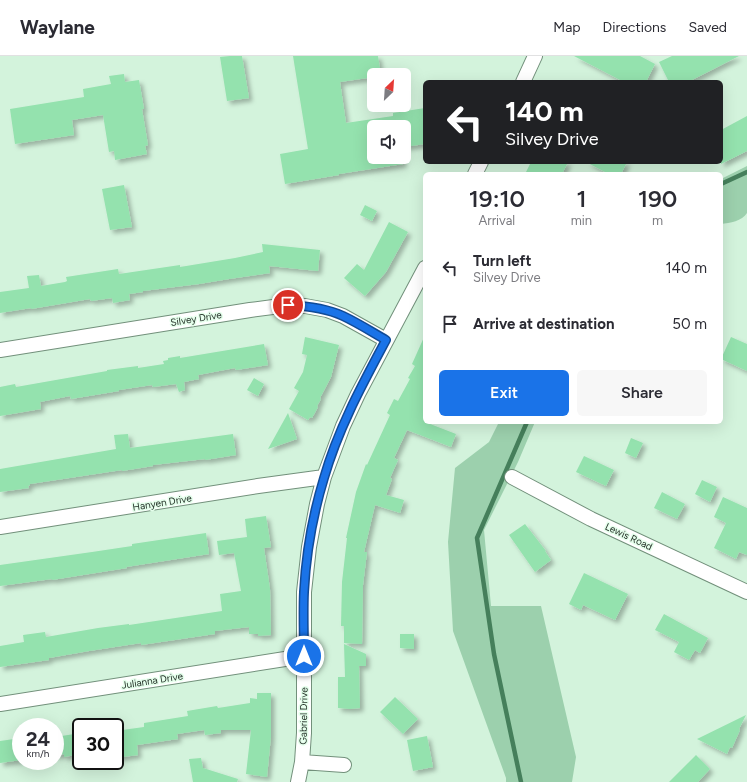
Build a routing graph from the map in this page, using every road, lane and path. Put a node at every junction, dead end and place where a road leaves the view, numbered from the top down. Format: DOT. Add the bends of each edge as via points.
graph roads {
  1 [pos="535,56"];
  2 [pos="524,80"];
  3 [pos="423,272"];
  4 [pos="386,340"];
  5 [pos="0,350"];
  6 [pos="324,477"];
  7 [pos="512,477"];
  8 [pos="0,527"];
  9 [pos="747,592"];
  10 [pos="304,656"];
  11 [pos="0,704"];
  12 [pos="302,762"];
  13 [pos="344,765"];
  14 [pos="298,782"];
  1 -- 2 [label="street"];
  3 -- 4 [label="street, Gabriel Drive"];
  4 -- 5 [label="street, Silvey Drive" via="327,310 288,305"];
  4 -- 6 [label="street, Gabriel Drive" via="343,426"];
  6 -- 8 [label="street, Hanyen Drive"];
  6 -- 10 [label="street, Gabriel Drive" via="309,548 304,592"];
  7 -- 9 [label="street, Lewis Road" via="591,518"];
  10 -- 11 [label="street, Julianna Drive"];
  10 -- 12 [label="street, Gabriel Drive"];
  12 -- 13 [label="street"];
  12 -- 14 [label="street, Gabriel Drive"];
}
